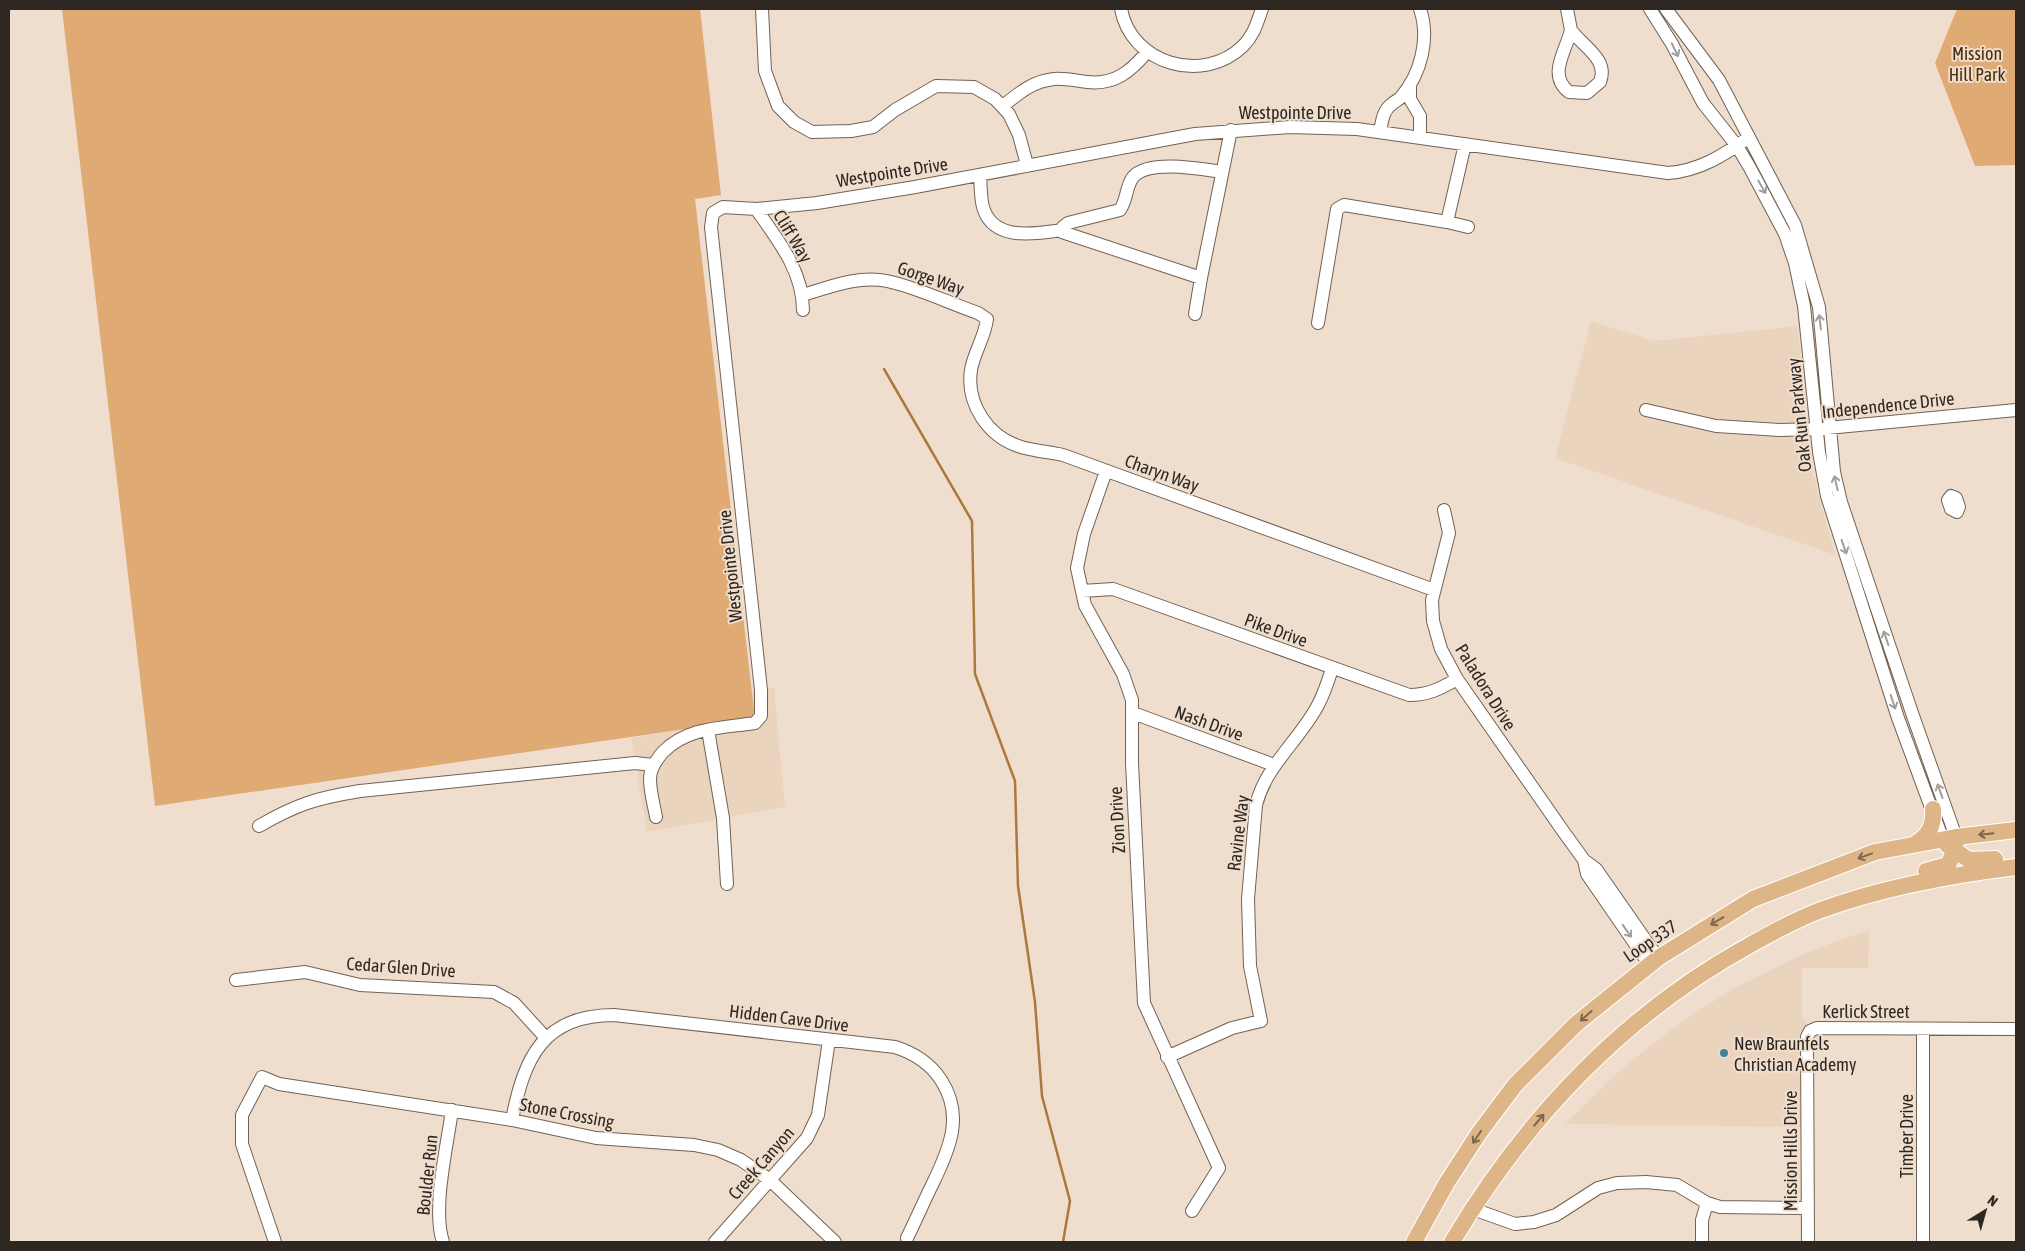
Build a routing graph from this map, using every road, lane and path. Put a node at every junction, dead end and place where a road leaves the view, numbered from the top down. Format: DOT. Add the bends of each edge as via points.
graph roads {
  1 [pos="762,9"];
  2 [pos="1121,9"];
  3 [pos="1262,9"];
  4 [pos="1420,9"];
  5 [pos="1567,9"];
  6 [pos="1650,9"];
  7 [pos="1666,9"];
  8 [pos="1571,30"];
  9 [pos="1147,52"];
  10 [pos="1410,84"];
  11 [pos="1396,101"];
  12 [pos="1412,104"];
  13 [pos="1003,106"];
  14 [pos="1231,130"];
  15 [pos="1380,132"];
  16 [pos="1420,137"];
  17 [pos="1748,138"];
  18 [pos="1465,144"];
  19 [pos="1737,146"];
  20 [pos="1027,165"];
  21 [pos="1222,172"];
  22 [pos="980,175"];
  23 [pos="756,209"];
  24 [pos="1446,222"];
  25 [pos="1468,227"];
  26 [pos="1062,230"];
  27 [pos="1201,278"];
  28 [pos="803,295"];
  29 [pos="804,310"];
  30 [pos="1195,314"];
  31 [pos="986,319"];
  32 [pos="1318,323"];
  33 [pos="1646,410"];
  34 [pos="2016,410"];
  35 [pos="1831,428"];
  36 [pos="1817,430"];
  37 [pos="1106,471"];
  38 [pos="1444,510"];
  39 [pos="1434,590"];
  40 [pos="1082,591"];
  41 [pos="1332,669"];
  42 [pos="1456,679"];
  43 [pos="1132,713"];
  44 [pos="708,730"];
  45 [pos="653,765"];
  46 [pos="1274,765"];
  47 [pos="1933,809"];
  48 [pos="656,817"];
  49 [pos="259,826"];
  50 [pos="2016,830"];
  51 [pos="1951,843"];
  52 [pos="1913,845"];
  53 [pos="2016,857"];
  54 [pos="2016,867"];
  55 [pos="727,884"];
  56 [pos="1653,961"];
  57 [pos="236,980"];
  58 [pos="1923,1029"];
  59 [pos="2016,1029"];
  60 [pos="1625,1031"];
  61 [pos="1810,1031"];
  62 [pos="546,1038"];
  63 [pos="829,1040"];
  64 [pos="1167,1057"];
  65 [pos="452,1110"];
  66 [pos="512,1120"];
  67 [pos="770,1180"];
  68 [pos="1707,1203"];
  69 [pos="1808,1208"];
  70 [pos="1473,1210"];
  71 [pos="1192,1211"];
  72 [pos="907,1238"];
  73 [pos="276,1242"];
  74 [pos="443,1242"];
  75 [pos="715,1242"];
  76 [pos="835,1242"];
  77 [pos="1414,1242"];
  78 [pos="1452,1242"];
  79 [pos="1702,1242"];
  80 [pos="1808,1242"];
  81 [pos="1923,1242"];
  1 -- 13 [label="street" via="764,71 778,106 794,122 812,132 873,127 936,86 974,87"];
  2 -- 9 [label="street" via="1128,28"];
  3 -- 9 [label="street" via="1258,24 1248,39 1235,53 1217,62 1185,67"];
  4 -- 10 [label="street" via="1424,44"];
  5 -- 8 [label="street"];
  6 -- 19 [label="street, Oak Run Parkway, one-way" via="1699,96"];
  7 -- 17 [label="street, Oak Run Parkway" via="1719,80"];
  8 -- 8 [label="street" via="1558,66 1558,78 1569,92 1586,93 1600,82 1602,65"];
  9 -- 13 [label="street" via="1132,69 1116,79 1097,83 1064,79 1042,82 1024,90"];
  10 -- 11 [label="street"];
  10 -- 12 [label="street"];
  11 -- 12 [label="street"];
  11 -- 15 [label="street" via="1385,112"];
  12 -- 16 [label="street" via="1420,116"];
  13 -- 20 [label="street" via="1015,125"];
  14 -- 15 [label="street, Westpointe Drive" via="1290,127"];
  14 -- 20 [label="street, Westpointe Drive"];
  14 -- 21 [label="street"];
  15 -- 16 [label="street, Westpointe Drive"];
  16 -- 18 [label="street, Westpointe Drive"];
  17 -- 19 [label="street, Westpointe Drive"];
  35 -- 17 [label="street, Oak Run Parkway, one-way" via="1819,306 1786,206"];
  18 -- 19 [label="street, Westpointe Drive" via="1668,173 1702,166"];
  18 -- 24 [label="street"];
  19 -- 36 [label="street, Oak Run Parkway, one-way" via="1775,212 1795,263 1807,323"];
  20 -- 22 [label="street, Westpointe Drive"];
  21 -- 26 [label="street" via="1177,166 1139,173 1130,181 1120,210 1068,223"];
  21 -- 27 [label="street"];
  22 -- 23 [label="street, Westpointe Drive" via="817,203"];
  22 -- 26 [label="street" via="983,208 995,227 1013,233"];
  23 -- 28 [label="street, Cliff Way" via="787,253"];
  23 -- 44 [label="street, Westpointe Drive" via="719,208 710,222 760,680 761,716 755,723"];
  24 -- 25 [label="street"];
  24 -- 32 [label="street" via="1344,205 1337,209"];
  26 -- 27 [label="street" via="1064,234"];
  27 -- 30 [label="street"];
  28 -- 29 [label="street, Cliff Way"];
  28 -- 31 [label="street, Gorge Way" via="861,280 886,280 978,313"];
  31 -- 37 [label="street, Charyn Way" via="986,329 974,357 971,377 973,400 982,420 1011,443 1063,455"];
  33 -- 36 [label="street, Independence Drive" via="1716,426"];
  34 -- 35 [label="street, Independence Drive"];
  35 -- 36 [label="street, Independence Drive"];
  51 -- 35 [label="street, Oak Run Parkway, one-way" via="1912,713 1841,502 1834,472"];
  36 -- 47 [label="street, Oak Run Parkway, one-way" via="1828,496 1898,718"];
  37 -- 39 [label="street, Charyn Way"];
  37 -- 40 [label="street, Zion Drive" via="1078,560"];
  38 -- 39 [label="street, Paladora Drive" via="1448,533"];
  39 -- 42 [label="street, Paladora Drive" via="1432,611 1437,636"];
  40 -- 41 [label="street, Pike Drive" via="1113,589"];
  40 -- 43 [label="street, Zion Drive" via="1099,634 1123,674 1132,700"];
  41 -- 42 [label="street, Pike Drive" via="1409,695 1436,691"];
  41 -- 46 [label="street, Ravine Way" via="1318,706"];
  42 -- 56 [label="street, Paladora Drive" via="1584,860 1596,869"];
  43 -- 46 [label="street, Nash Drive"];
  43 -- 64 [label="street, Zion Drive" via="1144,1003"];
  44 -- 45 [label="street, Westpointe Drive" via="681,737"];
  44 -- 55 [label="street" via="723,818"];
  45 -- 48 [label="street" via="650,780"];
  45 -- 49 [label="street" via="635,763 351,792 293,807"];
  46 -- 64 [label="street, Ravine Way" via="1259,794 1254,814 1248,899 1250,966 1261,1020 1232,1028"];
  47 -- 51 [label="street, Oak Run Parkway"];
  47 -- 52 [label="main road" via="1931,831"];
  50 -- 51 [label="main road, Loop 337, one-way"];
  51 -- 52 [label="main road, Loop 337"];
  51 -- 53 [label="main road" via="1969,860"];
  51 -- 60 [label="main road" via="1948,864 1942,868 1880,882 1823,901 1751,935 1656,995"];
  52 -- 56 [label="main road, Loop 337, one-way" via="1876,852 1754,899"];
  54 -- 60 [label="main road" via="1899,887 1821,910 1707,969"];
  56 -- 77 [label="main road, Loop 337, one-way" via="1576,1024 1515,1086 1450,1177"];
  57 -- 62 [label="street, Cedar Glen Drive" via="305,972 360,985 494,992 514,1003"];
  58 -- 59 [label="street, Kerlick Street"];
  58 -- 61 [label="street, Kerlick Street" via="1817,1028"];
  58 -- 81 [label="street, Timber Drive"];
  70 -- 60 [label="main road, one-way" via="1514,1151 1567,1086"];
  61 -- 69 [label="street, Mission Hills Drive" via="1807,1037"];
  62 -- 63 [label="street, Hidden Cave Drive" via="584,1017 614,1015"];
  62 -- 66 [label="street, Hidden Cave Drive" via="524,1070"];
  63 -- 67 [label="street, Creek Canyon" via="822,1096 814,1126"];
  63 -- 72 [label="street, Hidden Cave Drive" via="908,1051 924,1061 947,1090 954,1118 950,1148"];
  64 -- 71 [label="street, Zion Drive" via="1219,1168"];
  65 -- 66 [label="street, Stone Crossing"];
  65 -- 73 [label="street, Stone Crossing" via="279,1084 262,1076 242,1115 242,1144"];
  65 -- 74 [label="street, Boulder Run" via="439,1210"];
  66 -- 67 [label="street, Stone Crossing" via="596,1138 694,1144 728,1154"];
  67 -- 75 [label="street, Creek Canyon"];
  67 -- 76 [label="street, Stone Crossing"];
  68 -- 69 [label="street" via="1731,1208"];
  68 -- 70 [label="street" via="1679,1180 1606,1185 1556,1215 1525,1223 1507,1222"];
  68 -- 79 [label="street" via="1702,1220"];
  69 -- 80 [label="street, Mission Hills Drive"];
  70 -- 78 [label="main road"];
}
